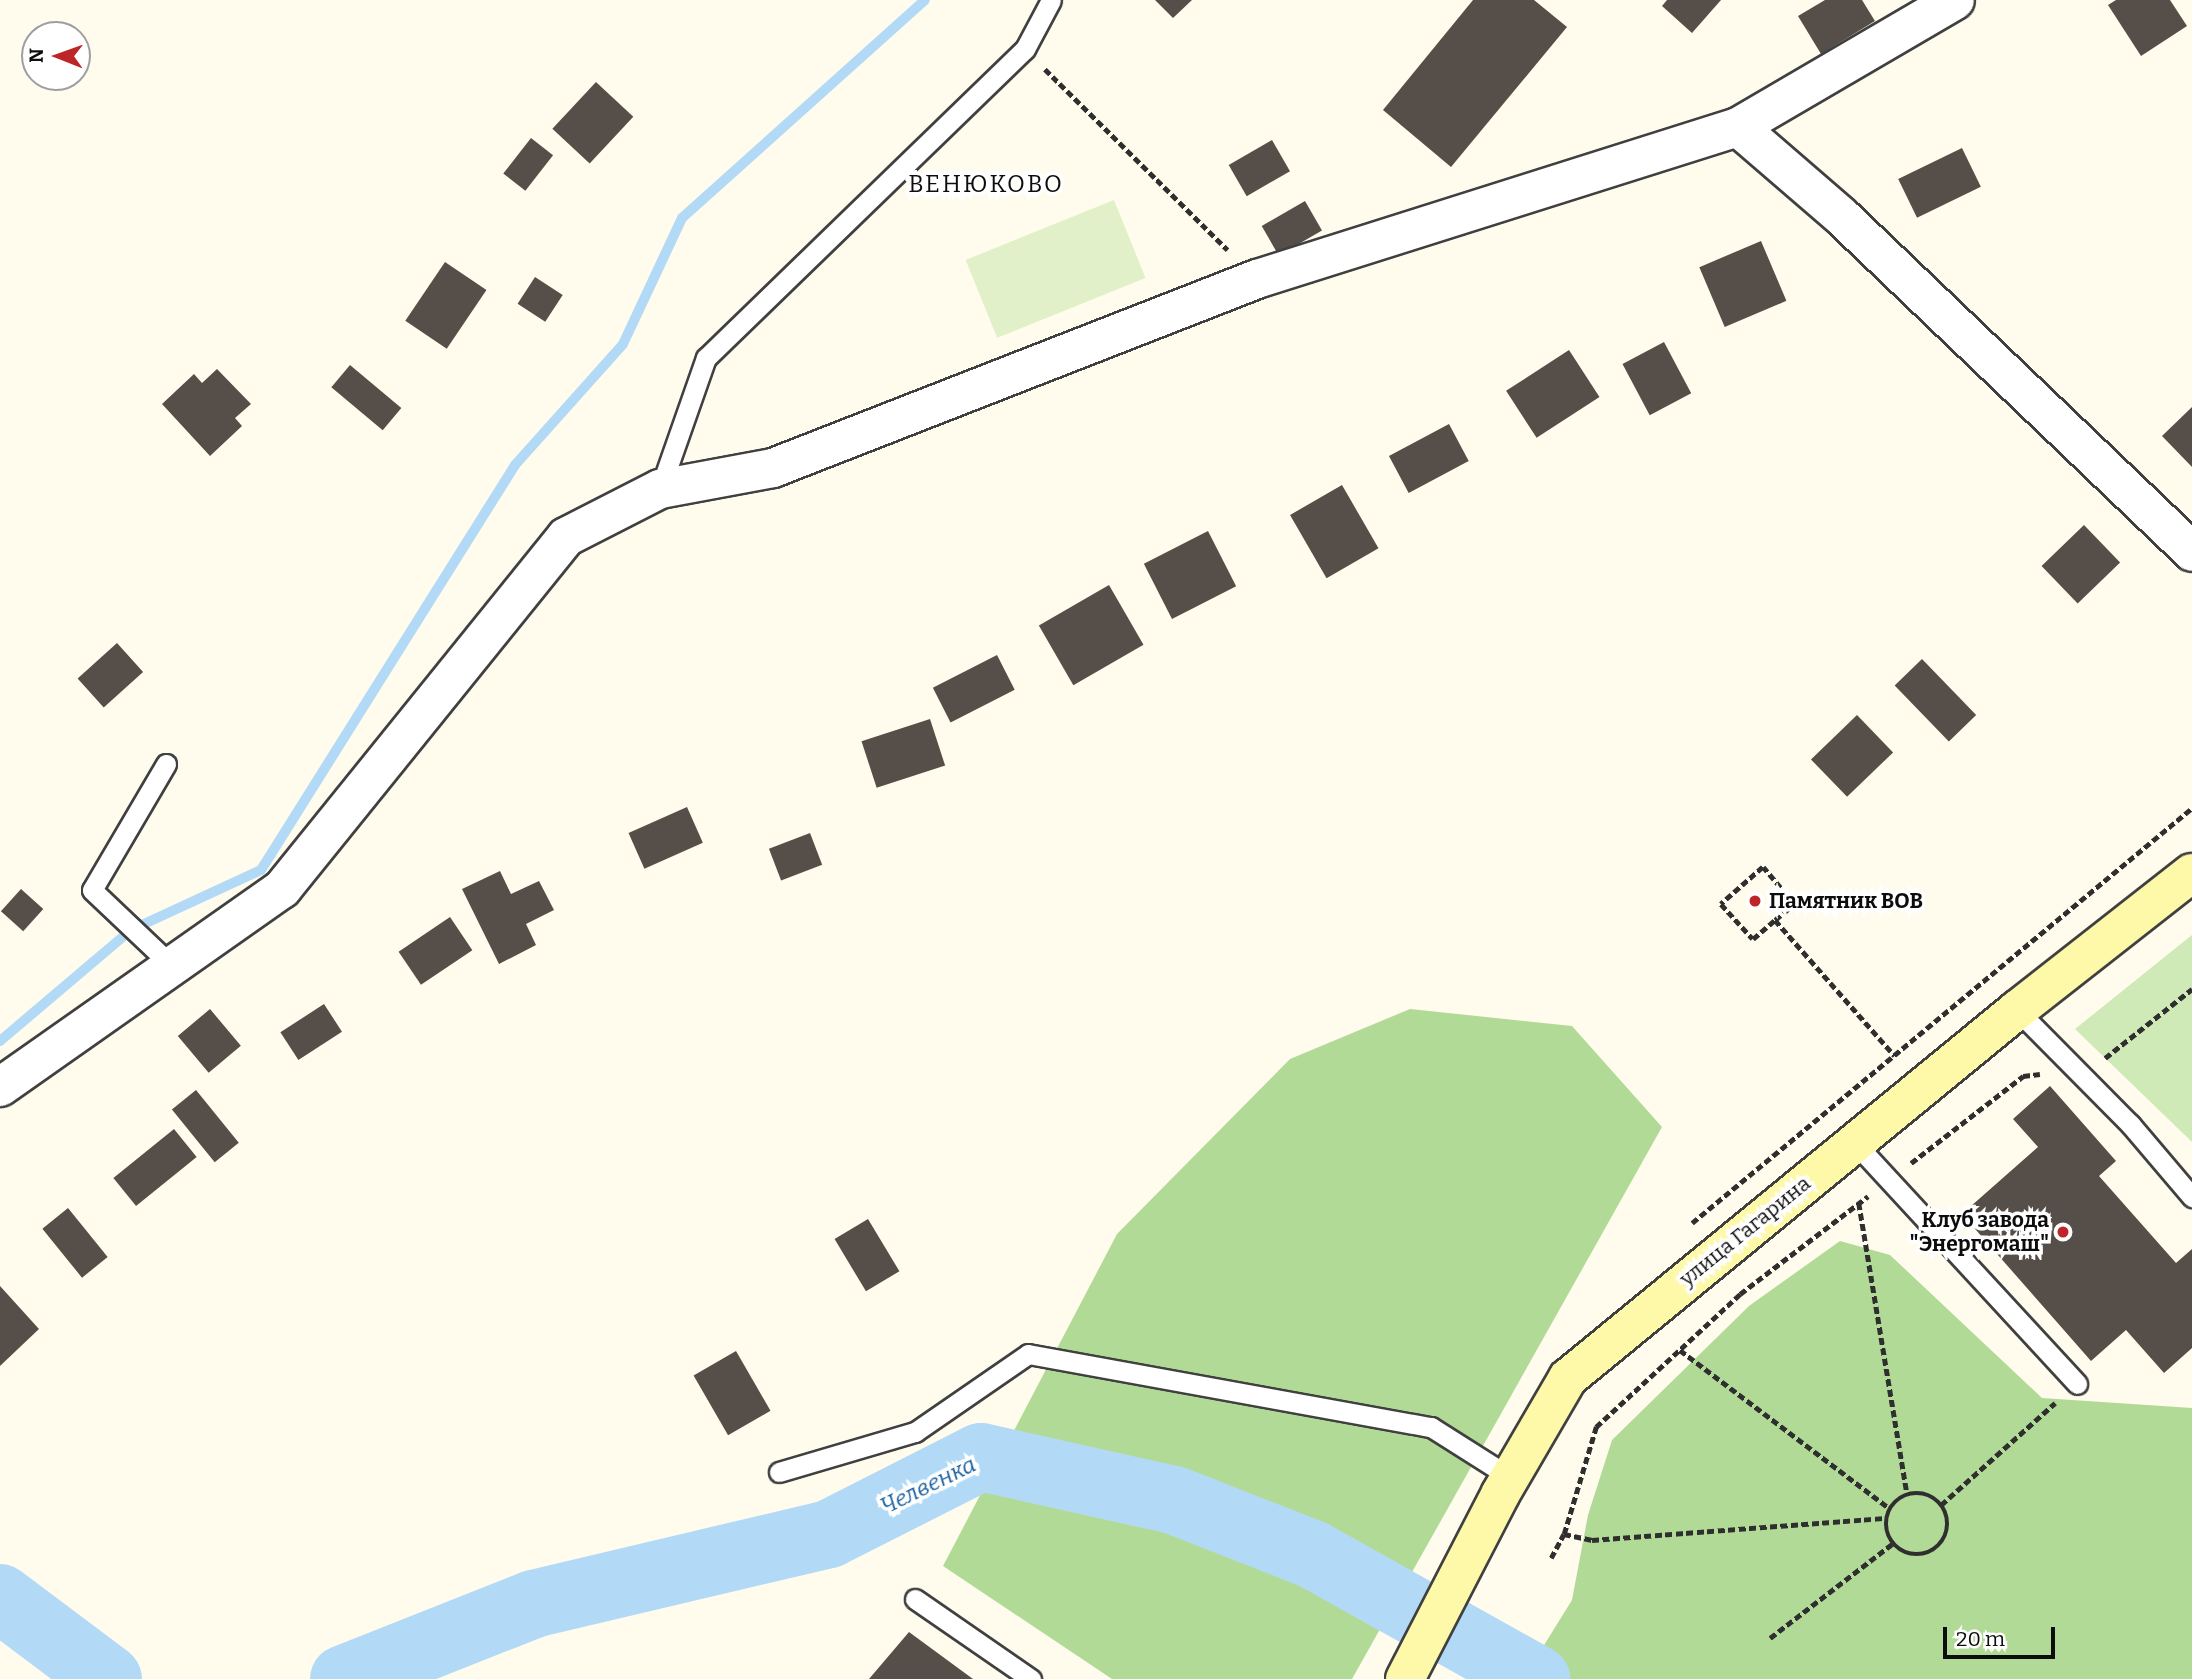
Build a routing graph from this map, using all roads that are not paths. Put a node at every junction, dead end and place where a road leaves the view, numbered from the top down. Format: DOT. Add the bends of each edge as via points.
graph roads {
  1 [pos="1051,0"];
  2 [pos="1955,0"];
  3 [pos="1738,127"];
  4 [pos="660,489"];
  5 [pos="2192,552"];
  6 [pos="166,764"];
  7 [pos="2192,873"];
  8 [pos="172,966"];
  9 [pos="2017,1010"];
  10 [pos="0,1087"];
  11 [pos="1854,1142"];
  12 [pos="2192,1196"];
  13 [pos="2077,1384"];
  14 [pos="779,1472"];
  15 [pos="1506,1485"];
  16 [pos="915,1599"];
  17 [pos="1031,1679"];
  18 [pos="1405,1679"];
  1 -- 4 [label="lane" via="1025,49 706,358"];
  2 -- 3 [label="street"];
  3 -- 4 [label="street" via="1257,279 773,468"];
  3 -- 5 [label="street" via="1851,226"];
  4 -- 8 [label="street" via="566,537 282,889"];
  6 -- 8 [label="lane" via="92,890"];
  7 -- 9 [label="main road, улица Гагарина"];
  8 -- 10 [label="street"];
  9 -- 11 [label="main road, улица Гагарина"];
  9 -- 12 [label="lane"];
  11 -- 13 [label="lane"];
  11 -- 15 [label="main road, улица Гагарина" via="1568,1378"];
  14 -- 15 [label="lane" via="915,1432 1028,1354 1431,1427"];
  15 -- 18 [label="main road, улица Гагарина"];
  16 -- 17 [label="lane"];
}
